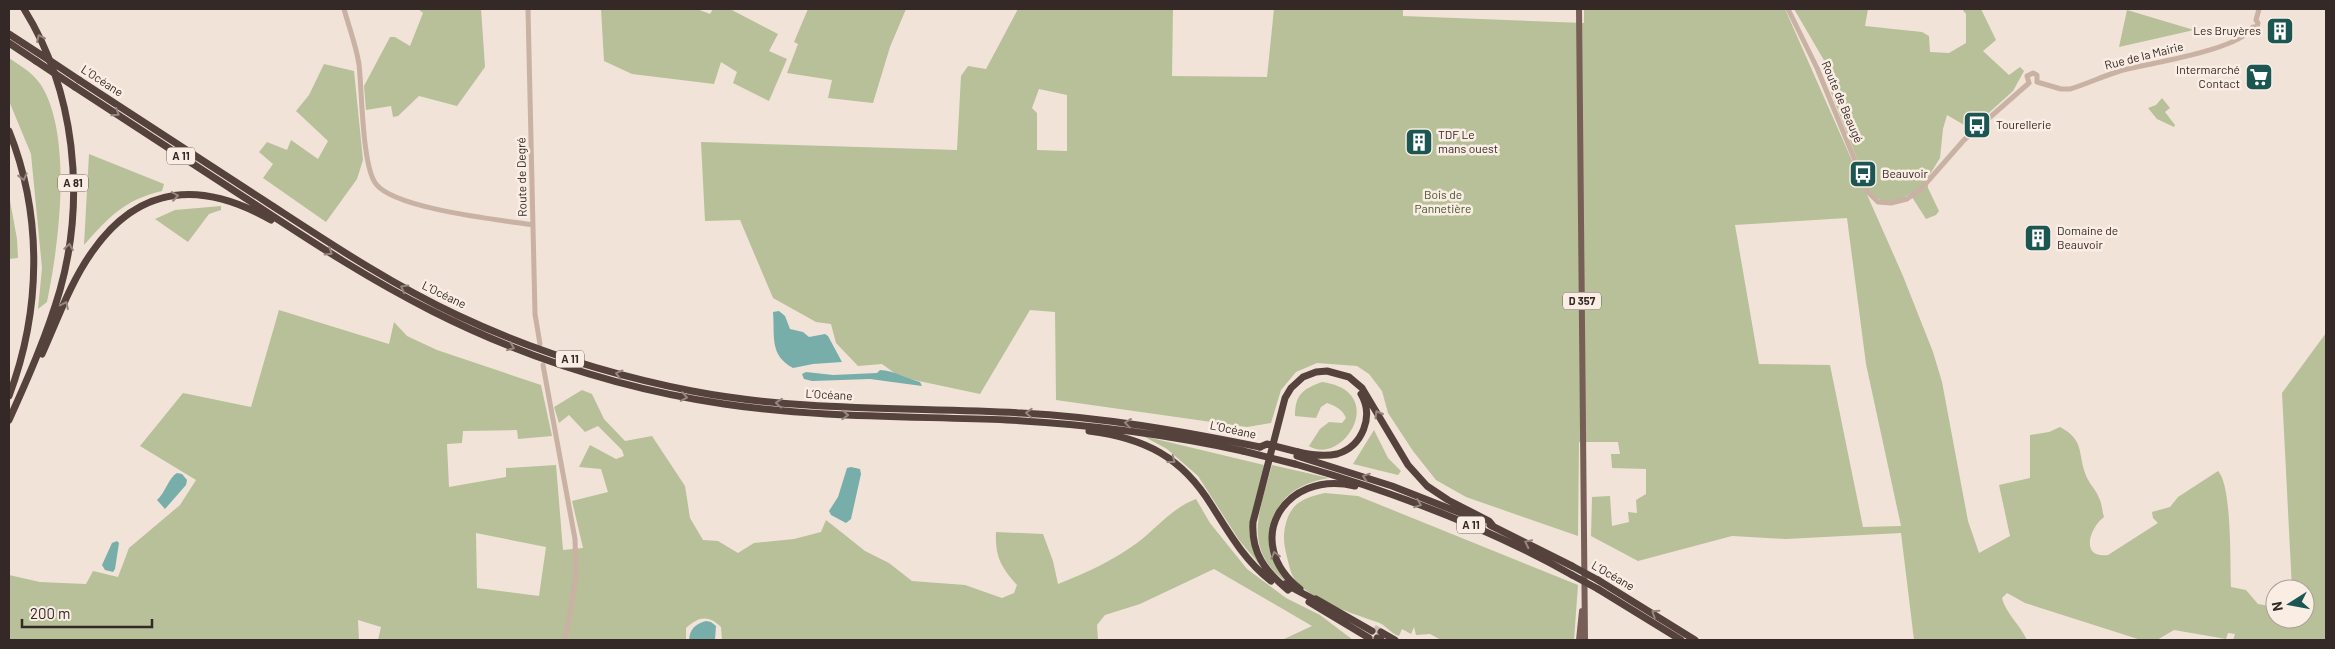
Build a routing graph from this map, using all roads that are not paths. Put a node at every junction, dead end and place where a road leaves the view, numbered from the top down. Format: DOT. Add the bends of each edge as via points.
graph roads {
  1 [pos="24,9"];
  2 [pos="344,9"];
  3 [pos="528,9"];
  4 [pos="1579,9"];
  5 [pos="1788,9"];
  6 [pos="2259,9"];
  7 [pos="9,34"];
  8 [pos="9,44"];
  9 [pos="38,58"];
  10 [pos="2029,82"];
  11 [pos="2038,82"];
  12 [pos="77,83"];
  13 [pos="9,131"];
  14 [pos="533,224"];
  15 [pos="288,226"];
  16 [pos="540,344"];
  17 [pos="543,365"];
  18 [pos="9,396"];
  19 [pos="9,420"];
  20 [pos="1050,422"];
  21 [pos="9,426"];
  22 [pos="1244,448"];
  23 [pos="1297,458"];
  24 [pos="1372,487"];
  25 [pos="1493,526"];
  26 [pos="1585,575"];
  27 [pos="1288,590"];
  28 [pos="1319,602"];
  29 [pos="1337,615"];
  30 [pos="1375,635"];
  31 [pos="565,640"];
  32 [pos="1388,640"];
  33 [pos="1394,640"];
  34 [pos="1580,640"];
  35 [pos="1585,640"];
  36 [pos="1681,640"];
  37 [pos="1695,640"];
  19 -- 1 [label="highway, A 81, one-way" via="53,312 67,261 72,220 73,163 64,110 47,54"];
  2 -- 14 [label="street" via="359,65 369,172 378,187 406,202"];
  3 -- 14 [label="street, Route de Degré"];
  4 -- 26 [label="main road, D 357"];
  5 -- 10 [label="street, Route de Beaugé" via="1817,68 1868,192 1878,202 1907,199 1921,189 1964,140"];
  6 -- 11 [label="street, Rue de la Mairie" via="2256,20 2251,22 2253,27 2240,39 2221,47 2116,72 2070,89"];
  7 -- 9 [label="highway, L’Océane / A 11"];
  8 -- 9 [label="highway, L’Océane / A 11"];
  9 -- 12 [label="highway, L’Océane / A 11, bridge"];
  10 -- 11 [label="street"];
  10 -- 11 [label="street" via="2027,76 2033,72"];
  12 -- 15 [label="highway, L’Océane / A 11, one-way"];
  22 -- 12 [label="highway, L’Océane / A 11, one-way" via="1156,426 1083,417 760,401 676,388 585,364 488,329 391,280"];
  13 -- 18 [label="highway, one-way" via="26,189 34,259 28,326"];
  14 -- 16 [label="street, Route de Degré" via="535,314"];
  15 -- 20 [label="highway, L’Océane / A 11, one-way" via="378,282 452,321 539,357 628,384 702,401 777,411"];
  21 -- 15 [label="highway, one-way" via="91,253 126,215 166,196 197,194 223,198"];
  17 -- 31 [label="street" via="575,539 576,576"];
  20 -- 22 [label="highway, L’Océane / A 11"];
  20 -- 27 [label="highway, one-way" via="1058,427 1129,438 1165,454 1202,490 1250,562 1274,583"];
  22 -- 23 [label="highway, L’Océane / A 11, bridge"];
  22 -- 23 [label="highway, L’Océane / A 11" via="1260,447"];
  23 -- 24 [label="highway, L’Océane / A 11"];
  25 -- 23 [label="highway, L’Océane / A 11, one-way" via="1401,489"];
  23 -- 28 [label="highway" via="1334,454 1359,440 1366,424 1367,409 1353,383 1338,375 1322,374 1295,387 1282,412 1257,514 1256,540 1269,570 1289,587"];
  28 -- 24 [label="highway, one-way" via="1294,585 1278,565 1273,543 1278,515 1292,498 1312,485 1338,483"];
  24 -- 36 [label="highway, L’Océane / A 11, one-way, bridge" via="1481,530 1572,574"];
  25 -- 27 [label="highway, one-way" via="1490,521 1437,494 1418,478 1356,382 1342,373 1316,372 1299,380 1285,398 1253,522 1259,558 1271,576"];
  37 -- 25 [label="highway, L’Océane / A 11, one-way, bridge" via="1598,580"];
  26 -- 34 [label="main road, D 357"];
  26 -- 35 [label="main road, D 357"];
  27 -- 29 [label="highway"];
  28 -- 29 [label="highway"];
  29 -- 30 [label="highway"];
  30 -- 32 [label="highway"];
  30 -- 33 [label="highway"];
}
